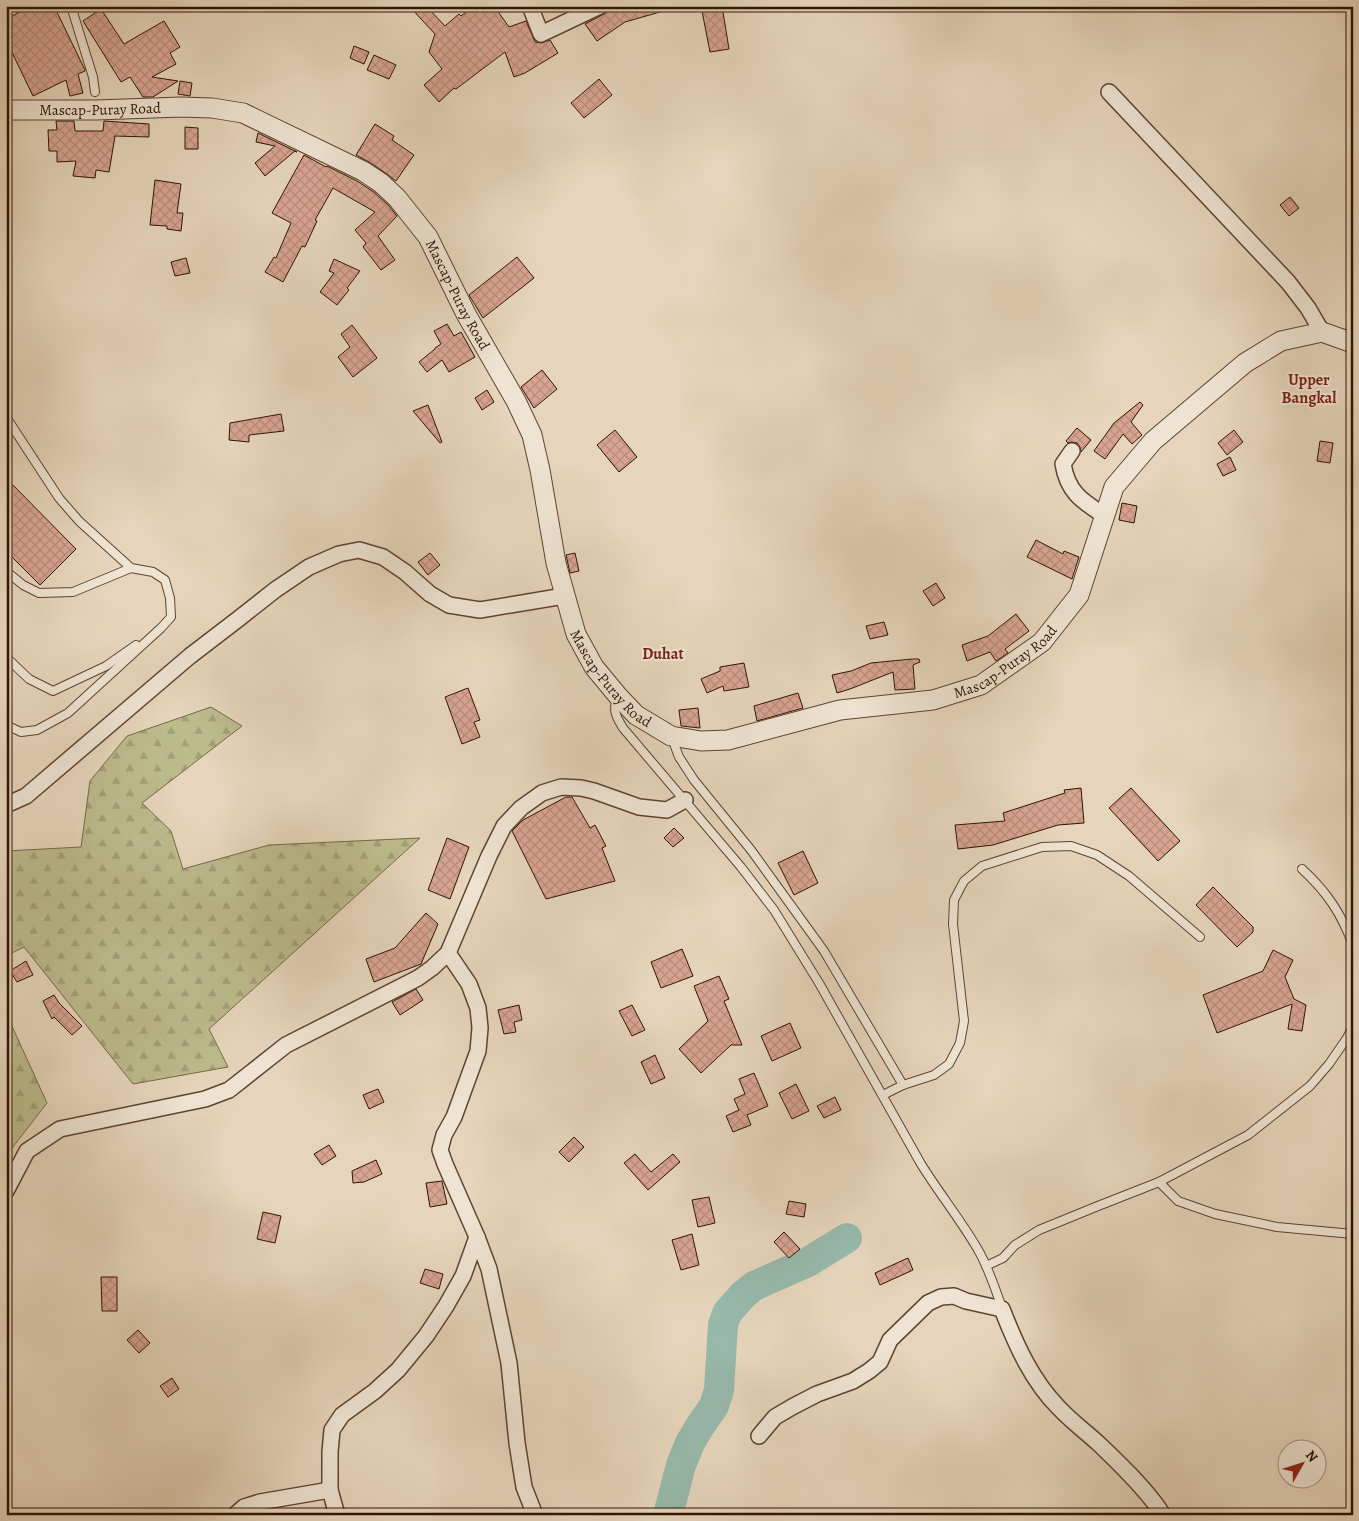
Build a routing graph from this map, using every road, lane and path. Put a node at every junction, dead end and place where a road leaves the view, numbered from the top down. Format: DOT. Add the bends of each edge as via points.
graph roads {
  1 [pos="71,6"];
  2 [pos="530,6"];
  3 [pos="600,6"];
  4 [pos="1109,92"];
  5 [pos="96,102"];
  6 [pos="6,110"];
  7 [pos="1322,332"];
  8 [pos="1353,343"];
  9 [pos="6,417"];
  10 [pos="1072,451"];
  11 [pos="1105,516"];
  12 [pos="131,568"];
  13 [pos="6,571"];
  14 [pos="564,596"];
  15 [pos="161,628"];
  16 [pos="6,657"];
  17 [pos="618,696"];
  18 [pos="6,725"];
  19 [pos="671,736"];
  20 [pos="685,800"];
  21 [pos="6,805"];
  22 [pos="1302,869"];
  23 [pos="1200,937"];
  24 [pos="1353,945"];
  25 [pos="448,953"];
  26 [pos="1353,1027"];
  27 [pos="903,1085"];
  28 [pos="883,1095"];
  29 [pos="1159,1182"];
  30 [pos="6,1191"];
  31 [pos="1353,1234"];
  32 [pos="477,1237"];
  33 [pos="986,1266"];
  34 [pos="1002,1310"];
  35 [pos="759,1436"];
  36 [pos="330,1490"];
  37 [pos="235,1515"];
  38 [pos="337,1515"];
  39 [pos="535,1515"];
  40 [pos="1164,1515"];
  1 -- 5 [label="lane" via="93,77"];
  2 -- 3 [label="street" via="541,34"];
  4 -- 7 [label="street" via="1288,282"];
  5 -- 6 [label="street, Mascap-Puray Road"];
  5 -- 14 [label="street, Mascap-Puray Road" via="212,108 243,113 363,171 397,198 428,236 532,435"];
  7 -- 8 [label="street"];
  7 -- 11 [label="street, Mascap-Puray Road" via="1281,341 1252,359 1153,441 1114,487"];
  9 -- 12 [label="lane" via="58,498"];
  10 -- 11 [label="street" via="1064,464 1069,485 1087,504"];
  11 -- 19 [label="street, Mascap-Puray Road" via="1079,596 1042,642 980,685 933,700 840,710 728,740"];
  12 -- 13 [label="lane" via="73,592 39,593 22,585"];
  12 -- 15 [label="lane" via="153,572 165,580 171,617"];
  14 -- 17 [label="street, Mascap-Puray Road" via="576,634 594,666"];
  14 -- 21 [label="street" via="480,610 449,605 383,557 359,550 339,554 309,567 275,590 190,656 26,796"];
  15 -- 16 [label="lane" via="106,666 53,691 29,679"];
  15 -- 18 [label="lane" via="68,713 37,730 21,732"];
  17 -- 19 [label="street, Mascap-Puray Road" via="636,715"];
  17 -- 20 [label="lane" via="614,706 623,728"];
  19 -- 27 [label="lane" via="679,757 694,780 751,850 824,951"];
  20 -- 25 [label="street" via="661,810 639,807 581,788 561,787 542,793 504,826"];
  20 -- 28 [label="lane" via="774,910"];
  22 -- 24 [label="lane" via="1330,898"];
  23 -- 27 [label="lane" via="1129,876 1097,854 1071,846 1042,847 982,866 964,881 954,900 953,924 964,1021 960,1043 949,1064 934,1075"];
  25 -- 30 [label="street" via="418,978 286,1045 228,1090 205,1099 60,1129 27,1151"];
  25 -- 32 [label="street" via="469,984 478,1008 480,1028 478,1051 440,1150"];
  26 -- 29 [label="lane" via="1329,1064 1295,1099 1248,1135"];
  27 -- 28 [label="lane"];
  28 -- 33 [label="lane" via="921,1164"];
  29 -- 31 [label="lane" via="1178,1201 1215,1214 1277,1227"];
  29 -- 33 [label="lane" via="1039,1230"];
  32 -- 36 [label="street" via="463,1276 426,1336 398,1370 342,1415 332,1430"];
  32 -- 39 [label="street" via="497,1305 509,1363 524,1487"];
  33 -- 34 [label="lane"];
  34 -- 35 [label="street" via="954,1296 928,1302 890,1340 880,1362 869,1371 792,1406 775,1417"];
  34 -- 40 [label="street" via="1035,1379 1058,1408 1099,1444"];
  36 -- 37 [label="street" via="260,1502"];
  36 -- 38 [label="street"];
}
